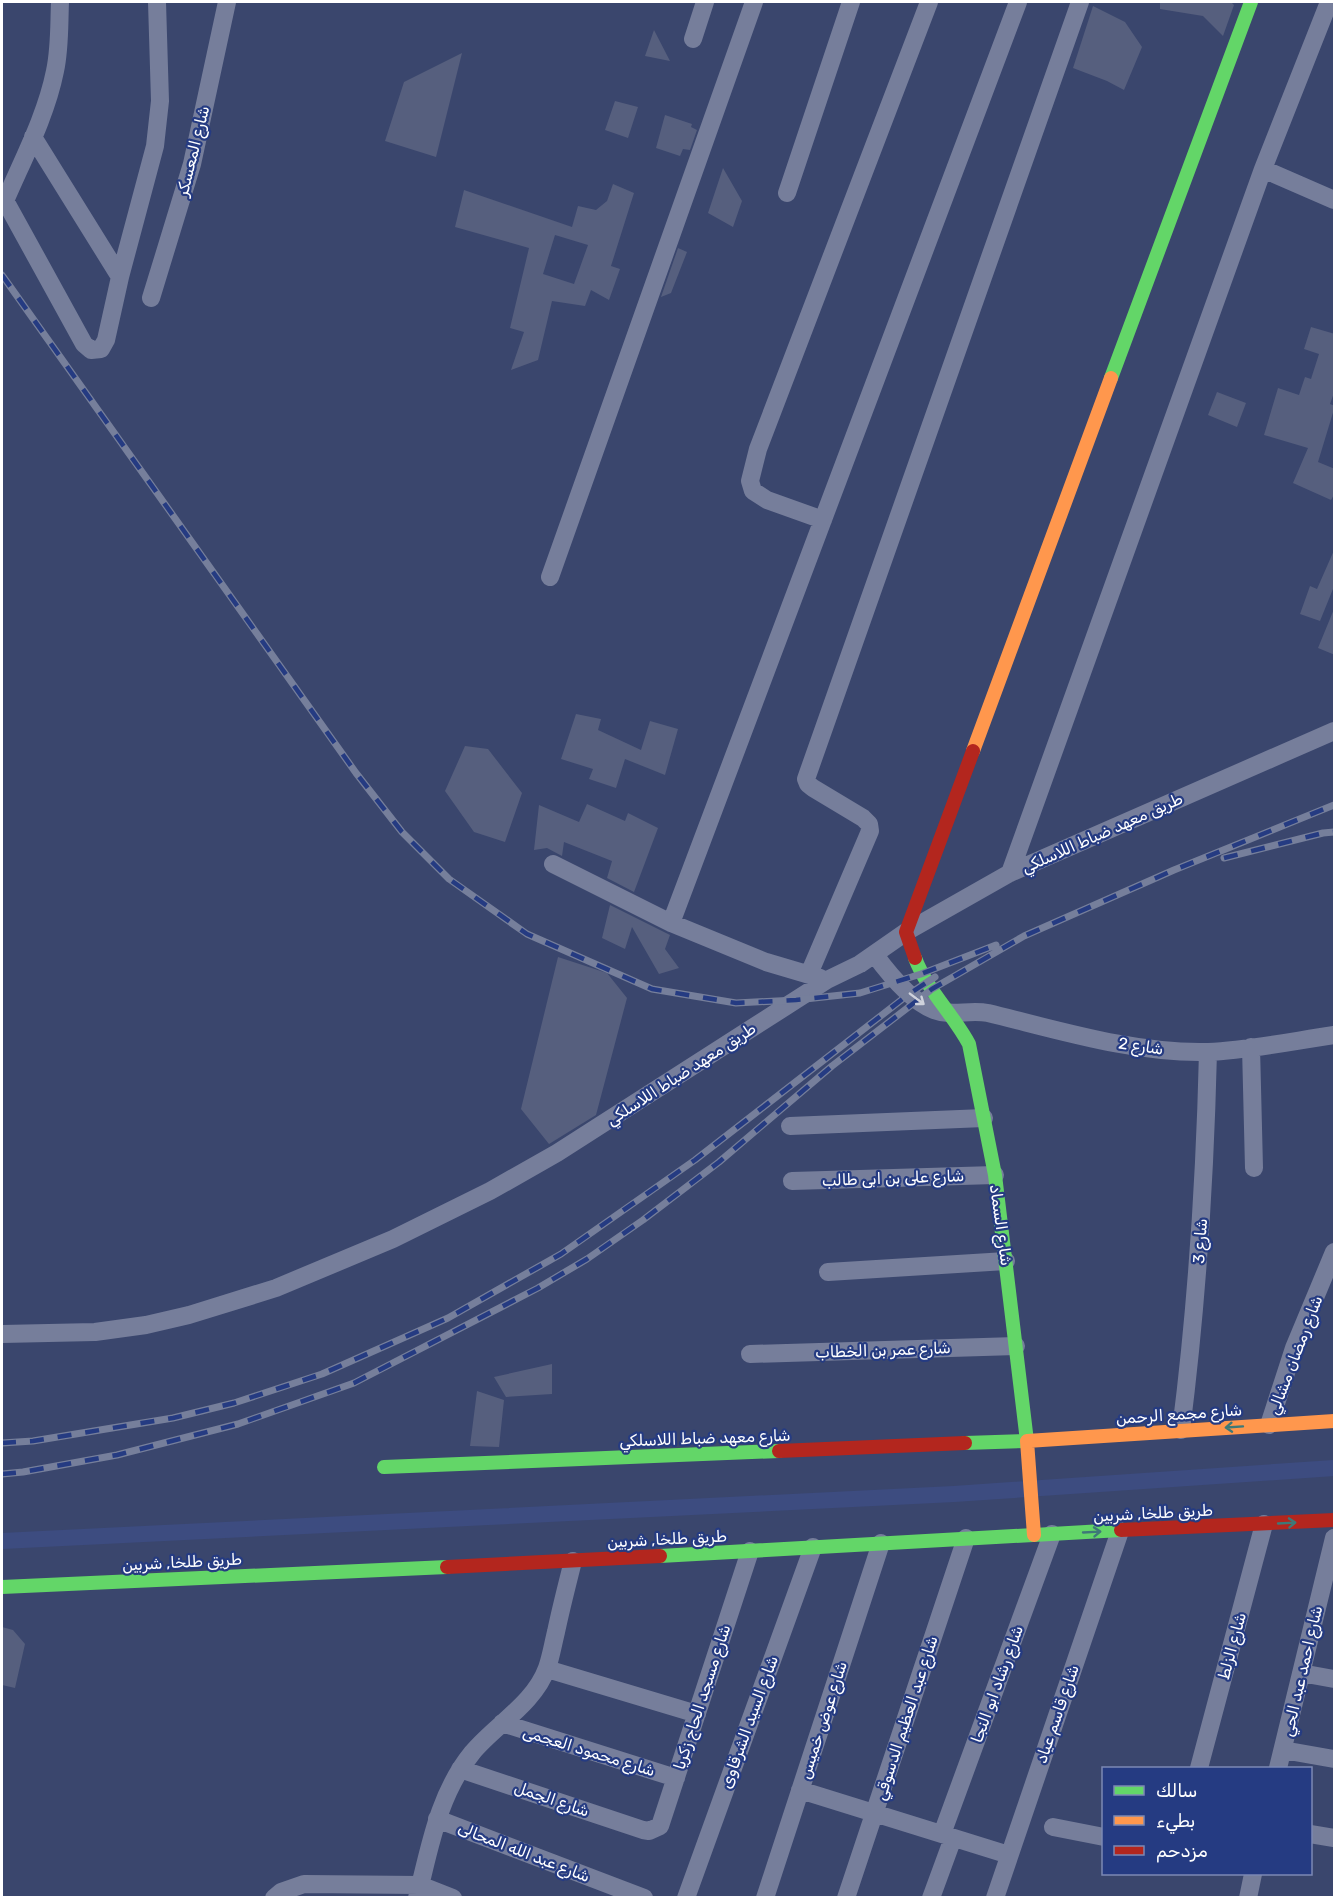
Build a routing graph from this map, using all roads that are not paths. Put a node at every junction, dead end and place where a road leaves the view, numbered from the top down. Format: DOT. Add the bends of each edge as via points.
graph roads {
  1 [pos="60,2"];
  2 [pos="157,2"];
  3 [pos="226,2"];
  4 [pos="705,2"];
  5 [pos="754,2"];
  6 [pos="851,2"];
  7 [pos="929,2"];
  8 [pos="1018,2"];
  9 [pos="1080,2"];
  10 [pos="1251,2"];
  11 [pos="1329,2"];
  12 [pos="693,39"];
  13 [pos="33,137"];
  14 [pos="1263,169"];
  15 [pos="787,193"];
  16 [pos="3,198"];
  17 [pos="1335,200"];
  18 [pos="120,277"];
  19 [pos="151,298"];
  20 [pos="823,520"];
  21 [pos="550,577"];
  22 [pos="1335,731"];
  23 [pos="554,864"];
  24 [pos="1010,873"];
  25 [pos="671,923"];
  26 [pos="907,935"];
  27 [pos="876,956"];
  28 [pos="809,974"];
  29 [pos="827,980"];
  30 [pos="951,1015"];
  31 [pos="1335,1035"];
  32 [pos="1251,1047"];
  33 [pos="1208,1052"];
  34 [pos="984,1118"];
  35 [pos="790,1126"];
  36 [pos="1254,1168"];
  37 [pos="995,1174"];
  38 [pos="792,1181"];
  39 [pos="1335,1252"];
  40 [pos="1006,1261"];
  41 [pos="828,1272"];
  42 [pos="2,1334"];
  43 [pos="1016,1346"];
  44 [pos="750,1354"];
  45 [pos="1335,1421"];
  46 [pos="1269,1425"];
  47 [pos="1181,1430"];
  48 [pos="1027,1441"];
  49 [pos="384,1467"];
  50 [pos="1335,1520"];
  51 [pos="1264,1524"];
  52 [pos="1120,1531"];
  53 [pos="1043,1534"];
  54 [pos="966,1538"];
  55 [pos="1335,1538"];
  56 [pos="881,1543"];
  57 [pos="813,1547"];
  58 [pos="750,1551"];
  59 [pos="573,1561"];
  60 [pos="2,1587"];
  61 [pos="1326,1606"];
  62 [pos="547,1669"];
  63 [pos="1301,1673"];
  64 [pos="1335,1679"];
  65 [pos="697,1714"];
  66 [pos="502,1723"];
  67 [pos="1283,1750"];
  68 [pos="1335,1759"];
  69 [pos="1199,1767"];
  70 [pos="1278,1767"];
  71 [pos="460,1769"];
  72 [pos="676,1778"];
  73 [pos="800,1790"];
  74 [pos="875,1813"];
  75 [pos="437,1819"];
  76 [pos="1053,1827"];
  77 [pos="643,1830"];
  78 [pos="1312,1834"];
  79 [pos="947,1836"];
  80 [pos="1102,1837"];
  81 [pos="1335,1838"];
  82 [pos="1009,1856"];
  83 [pos="1253,1875"];
  84 [pos="418,1891"];
  85 [pos="1250,1897"];
  86 [pos="274,1898"];
  87 [pos="453,1898"];
  88 [pos="644,1898"];
  89 [pos="686,1898"];
  90 [pos="765,1898"];
  91 [pos="846,1898"];
  92 [pos="932,1898"];
  93 [pos="995,1898"];
  1 -- 13 [label="street" via="56,70"];
  2 -- 18 [label="street" via="158,124"];
  3 -- 19 [label="street, شارع المعسكر" via="192,164"];
  4 -- 12 [label="street"];
  5 -- 21 [label="street"];
  6 -- 15 [label="street"];
  7 -- 20 [label="street" via="762,437 750,481 753,491 767,500"];
  8 -- 20 [label="street"];
  9 -- 28 [label="street" via="806,779 813,788 863,818 870,831"];
  10 -- 26 [label="street"];
  11 -- 14 [label="street"];
  13 -- 16 [label="street"];
  13 -- 18 [label="street"];
  14 -- 17 [label="street"];
  14 -- 24 [label="street"];
  16 -- 18 [label="street" via="84,344 91,350 104,345"];
  20 -- 25 [label="street"];
  22 -- 24 [label="street, طريق معهد ضباط اللاسلكي"];
  23 -- 25 [label="street"];
  24 -- 26 [label="street, طريق معهد ضباط اللاسلكي"];
  25 -- 28 [label="street" via="766,962"];
  26 -- 27 [label="street, طريق معهد ضباط اللاسلكي"];
  26 -- 30 [label="street, شارع السماد" via="918,969"];
  27 -- 29 [label="street, طريق معهد ضباط اللاسلكي"];
  27 -- 30 [label="street, one-way" via="916,1001"];
  28 -- 29 [label="street"];
  29 -- 42 [label="street, طريق معهد ضباط اللاسلكي" via="557,1153 393,1239 276,1287 189,1315 95,1332"];
  30 -- 33 [label="street, شارع 2" via="976,1011 1109,1041"];
  30 -- 34 [label="street, شارع السماد" via="969,1044"];
  31 -- 32 [label="street, شارع 2"];
  32 -- 33 [label="street, شارع 2"];
  32 -- 36 [label="street"];
  33 -- 47 [label="street, شارع 3" via="1197,1298"];
  34 -- 35 [label="street"];
  34 -- 37 [label="street, شارع السماد"];
  37 -- 38 [label="street, شارع على بن ابى طالب"];
  37 -- 40 [label="street, شارع السماد"];
  39 -- 46 [label="street, شارع رمضان مشالي" via="1294,1348"];
  40 -- 41 [label="street"];
  40 -- 43 [label="street, شارع السماد"];
  43 -- 44 [label="street, شارع عمر بن الخطاب"];
  43 -- 48 [label="street, شارع السماد"];
  45 -- 46 [label="street, شارع مجمع الرحمن"];
  46 -- 47 [label="street, شارع مجمع الرحمن, one-way"];
  47 -- 48 [label="street, شارع مجمع الرحمن"];
  48 -- 49 [label="street, شارع معهد ضباط اللاسلكي"];
  48 -- 53 [label="street, شارع السماد" via="1032,1512"];
  51 -- 50 [label="street, طريق طلخا, شربين, one-way"];
  51 -- 52 [label="street, طريق طلخا, شربين"];
  51 -- 69 [label="street, شارع الزلط"];
  53 -- 52 [label="street, طريق طلخا, شربين, one-way"];
  52 -- 82 [label="street, شارع قاسم عياد"];
  53 -- 54 [label="street, طريق طلخا, شربين"];
  53 -- 79 [label="street, شارع رشاد ابو النجا"];
  54 -- 56 [label="street, طريق طلخا, شربين"];
  54 -- 74 [label="street, شارع عبد العظيم الدسوقي"];
  55 -- 61 [label="street, شارع احمد عبد الحي"];
  56 -- 57 [label="street, طريق طلخا, شربين"];
  56 -- 73 [label="street, شارع عوض خميس"];
  57 -- 58 [label="street, طريق طلخا, شربين"];
  57 -- 89 [label="street, شارع السيد الشرقاوى"];
  58 -- 59 [label="street, طريق طلخا, شربين"];
  58 -- 65 [label="street, شارع مسجد الحاج زكريا"];
  59 -- 60 [label="street, طريق طلخا, شربين"];
  59 -- 62 [label="street"];
  61 -- 63 [label="street, شارع احمد عبد الحي"];
  62 -- 65 [label="street"];
  62 -- 66 [label="street"];
  63 -- 64 [label="street"];
  63 -- 67 [label="street, شارع احمد عبد الحي"];
  65 -- 72 [label="street, شارع مسجد الحاج زكريا"];
  66 -- 71 [label="street"];
  66 -- 72 [label="street, شارع محمود العجمى"];
  67 -- 68 [label="street"];
  67 -- 70 [label="street, شارع احمد عبد الحي"];
  71 -- 75 [label="street"];
  71 -- 77 [label="street, شارع الجمل"];
  72 -- 77 [label="street, شارع مسجد الحاج زكريا" via="660,1826"];
  73 -- 74 [label="street"];
  73 -- 90 [label="street, شارع عوض خميس"];
  74 -- 79 [label="street"];
  74 -- 91 [label="street, شارع عبد العظيم الدسوقي"];
  75 -- 84 [label="street"];
  75 -- 88 [label="street, شارع عبد الله المحالى"];
  76 -- 80 [label="street"];
  78 -- 81 [label="street"];
  79 -- 82 [label="street"];
  79 -- 92 [label="street, شارع رشاد ابو النجا"];
  82 -- 93 [label="street, شارع قاسم عياد"];
  83 -- 85 [label="street"];
  84 -- 86 [label="street" via="304,1884"];
  84 -- 87 [label="street"];
}
